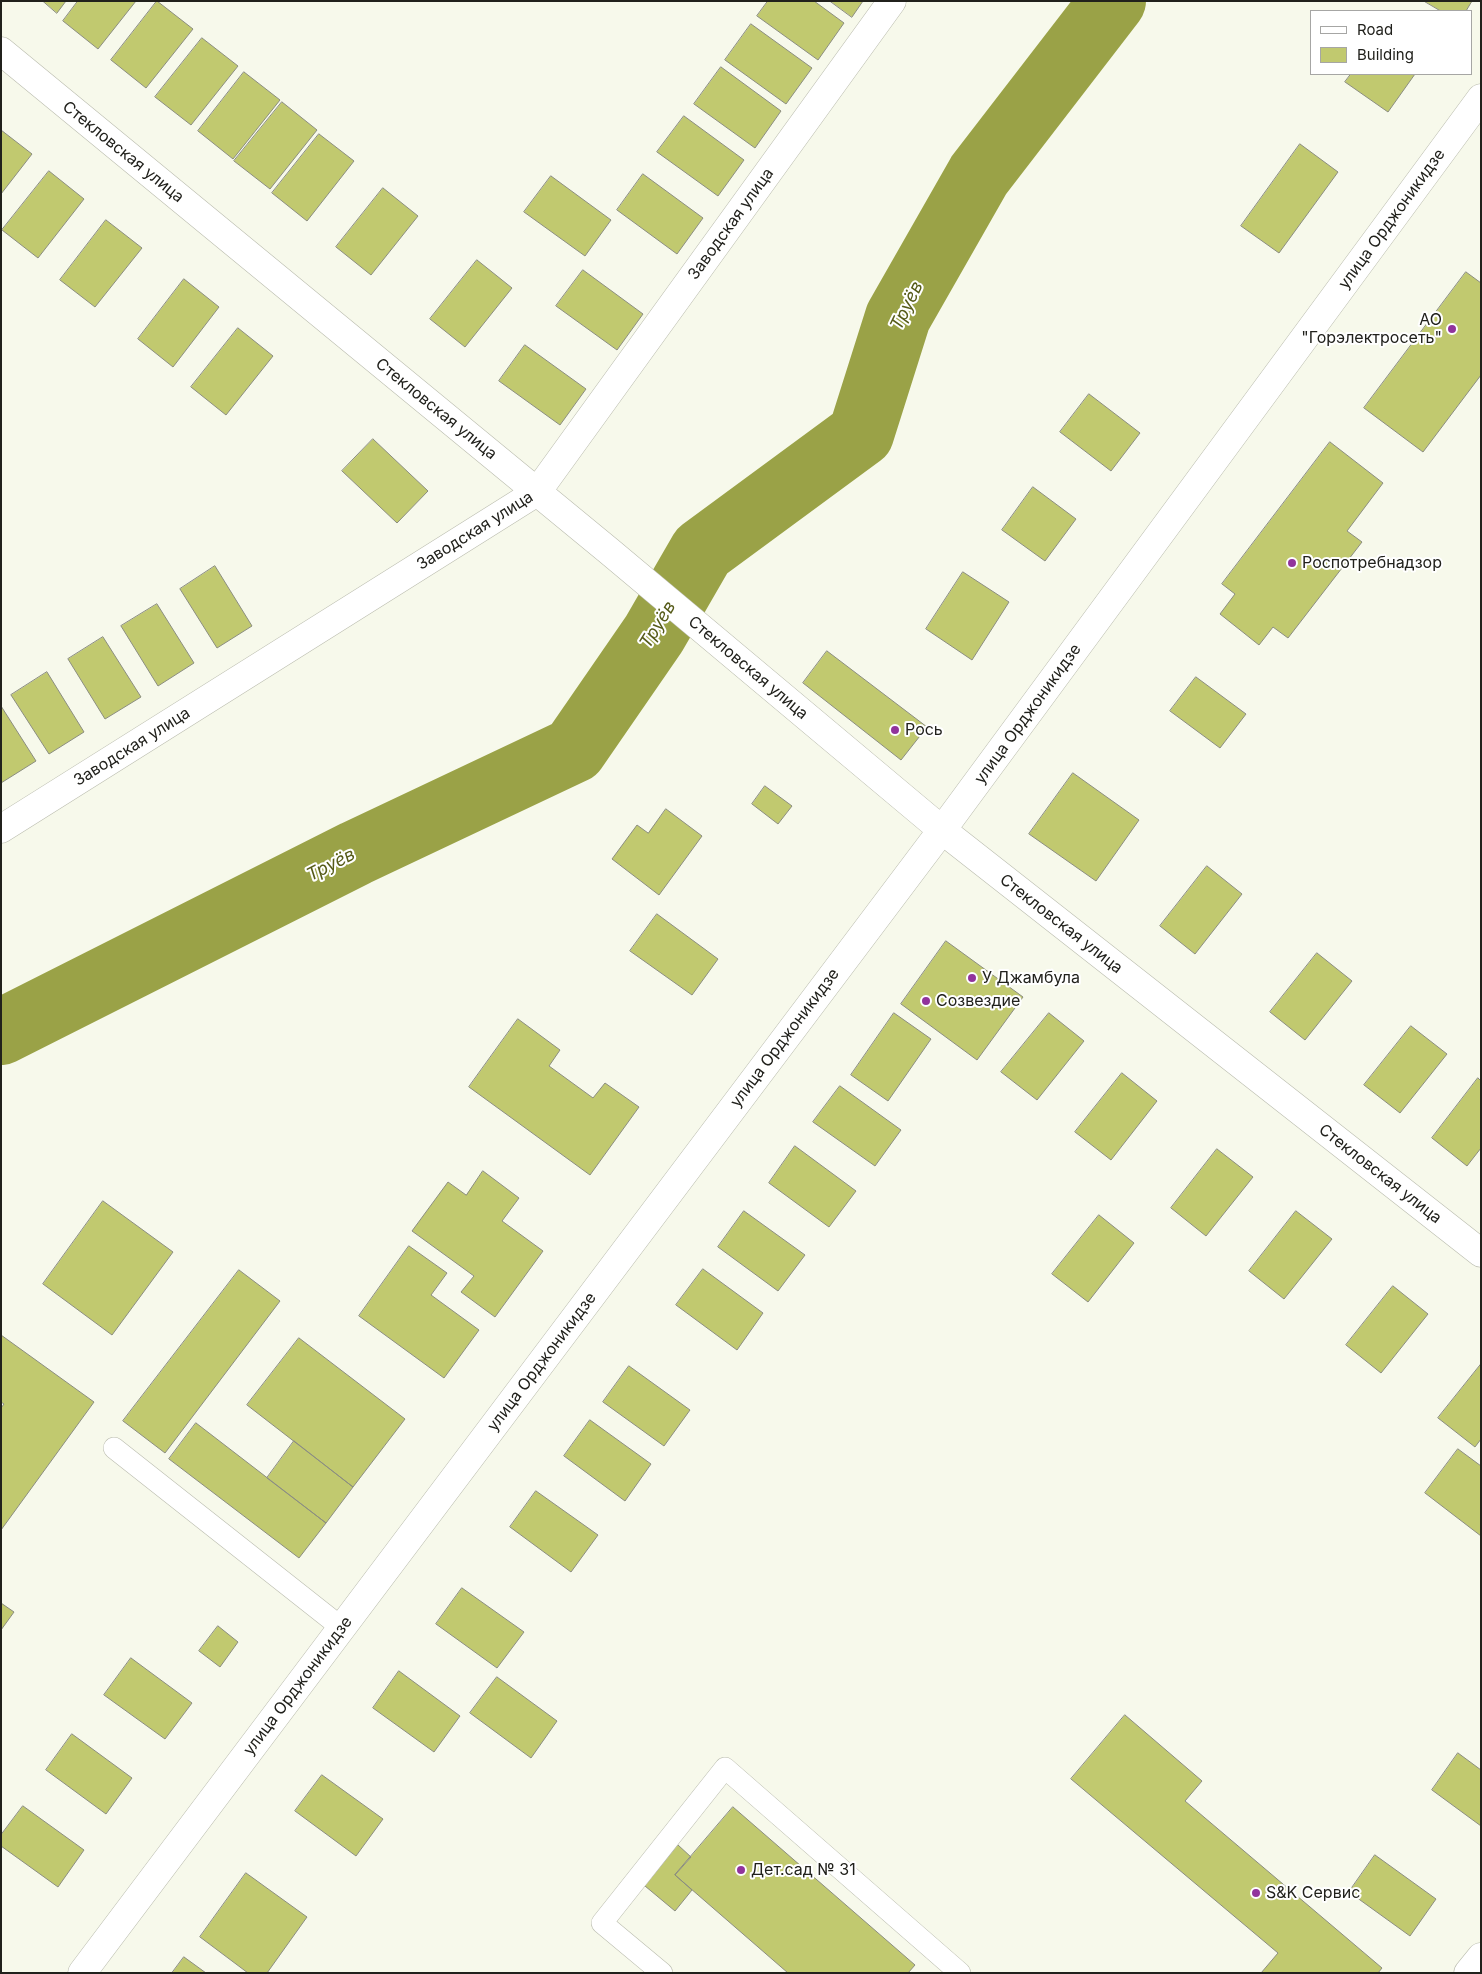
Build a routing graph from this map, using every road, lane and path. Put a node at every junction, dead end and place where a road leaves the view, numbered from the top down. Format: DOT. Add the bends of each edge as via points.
graph roads {
  1 [pos="892,1"];
  2 [pos="1,51"];
  3 [pos="1481,98"];
  4 [pos="537,492"];
  5 [pos="1,829"];
  6 [pos="942,830"];
  7 [pos="1481,1253"];
  8 [pos="114,1448"];
  9 [pos="342,1628"];
  10 [pos="1481,1957"];
  11 [pos="654,1970"];
  12 [pos="82,1973"];
  13 [pos="960,1973"];
  14 [pos="1468,1973"];
  1 -- 4 [label="street, Заводская улица"];
  2 -- 4 [label="street, Стекловская улица"];
  3 -- 6 [label="street, улица Орджоникидзе"];
  4 -- 5 [label="street, Заводская улица"];
  4 -- 6 [label="street, Стекловская улица"];
  6 -- 7 [label="street, Стекловская улица"];
  6 -- 9 [label="street, улица Орджоникидзе"];
  8 -- 9 [label="lane"];
  9 -- 12 [label="street, улица Орджоникидзе"];
  10 -- 14 [label="street"];
  11 -- 13 [label="lane" via="602,1923 726,1768"];
}
